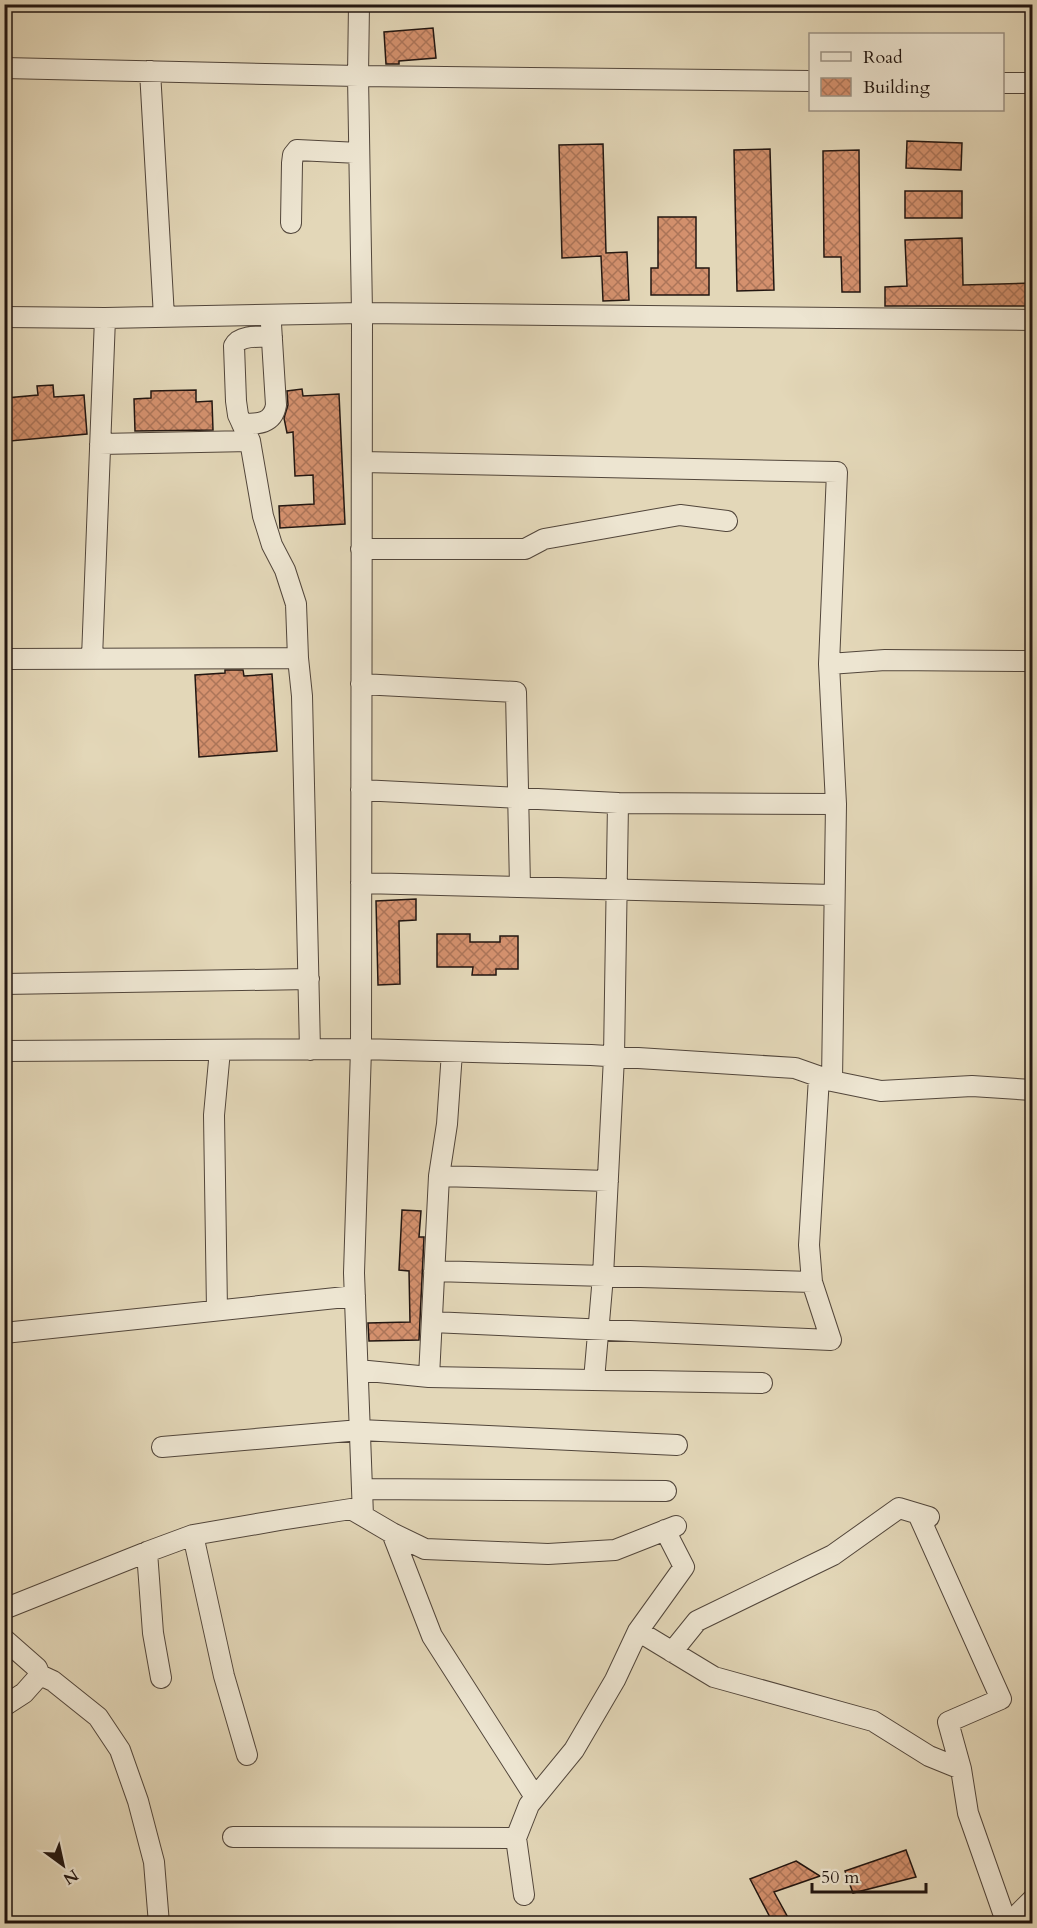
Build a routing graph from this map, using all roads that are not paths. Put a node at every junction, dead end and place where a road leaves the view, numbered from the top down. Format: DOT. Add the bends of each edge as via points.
graph roads {
  1 [pos="359,4"];
  2 [pos="4,68"];
  3 [pos="150,71"];
  4 [pos="358,76"];
  5 [pos="809,81"];
  6 [pos="1004,83"];
  7 [pos="1032,83"];
  8 [pos="359,153"];
  9 [pos="291,223"];
  10 [pos="362,313"];
  11 [pos="270,315"];
  12 [pos="4,317"];
  13 [pos="164,317"];
  14 [pos="105,318"];
  15 [pos="1032,320"];
  16 [pos="272,337"];
  17 [pos="246,433"];
  18 [pos="100,444"];
  19 [pos="362,462"];
  20 [pos="727,521"];
  21 [pos="361,549"];
  22 [pos="92,658"];
  23 [pos="298,658"];
  24 [pos="4,659"];
  25 [pos="1032,661"];
  26 [pos="829,664"];
  27 [pos="361,684"];
  28 [pos="361,790"];
  29 [pos="519,798"];
  30 [pos="618,803"];
  31 [pos="836,804"];
  32 [pos="361,883"];
  33 [pos="520,887"];
  34 [pos="617,889"];
  35 [pos="834,895"];
  36 [pos="309,979"];
  37 [pos="4,984"];
  38 [pos="220,1050"];
  39 [pos="310,1050"];
  40 [pos="361,1050"];
  41 [pos="4,1051"];
  42 [pos="452,1052"];
  43 [pos="614,1057"];
  44 [pos="826,1079"];
  45 [pos="1032,1090"];
  46 [pos="439,1176"];
  47 [pos="608,1181"];
  48 [pos="434,1271"];
  49 [pos="603,1276"];
  50 [pos="812,1282"];
  51 [pos="355,1296"];
  52 [pos="217,1310"];
  53 [pos="432,1322"];
  54 [pos="598,1330"];
  55 [pos="4,1333"];
  56 [pos="358,1370"];
  57 [pos="429,1377"];
  58 [pos="594,1380"];
  59 [pos="762,1383"];
  60 [pos="360,1430"];
  61 [pos="677,1445"];
  62 [pos="162,1447"];
  63 [pos="362,1489"];
  64 [pos="666,1491"];
  65 [pos="363,1516"];
  66 [pos="392,1533"];
  67 [pos="193,1535"];
  68 [pos="147,1552"];
  69 [pos="4,1609"];
  70 [pos="638,1631"];
  71 [pos="4,1639"];
  72 [pos="672,1652"];
  73 [pos="40,1676"];
  74 [pos="161,1678"];
  75 [pos="4,1706"];
  76 [pos="247,1755"];
  77 [pos="961,1769"];
  78 [pos="536,1797"];
  79 [pos="233,1837"];
  80 [pos="516,1838"];
  81 [pos="524,1895"];
  82 [pos="1032,1901"];
  83 [pos="159,1923"];
  84 [pos="1008,1923"];
  1 -- 4 [label="street"];
  2 -- 3 [label="street"];
  3 -- 4 [label="street"];
  3 -- 13 [label="street"];
  4 -- 5 [label="street"];
  4 -- 8 [label="street"];
  6 -- 7 [label="street"];
  8 -- 9 [label="street" via="297,150 292,163"];
  8 -- 10 [label="street"];
  10 -- 11 [label="street"];
  10 -- 15 [label="street"];
  10 -- 19 [label="street"];
  11 -- 13 [label="street"];
  11 -- 16 [label="street"];
  12 -- 14 [label="street"];
  13 -- 14 [label="street"];
  14 -- 18 [label="street"];
  16 -- 17 [label="street" via="275,414"];
  16 -- 17 [label="street" via="242,338 234,346 236,401"];
  17 -- 18 [label="street"];
  17 -- 23 [label="street" via="272,545 296,604"];
  18 -- 22 [label="street"];
  19 -- 21 [label="street"];
  19 -- 26 [label="street" via="837,472"];
  20 -- 21 [label="street" via="680,515 544,539 525,549"];
  21 -- 27 [label="street"];
  22 -- 23 [label="street"];
  22 -- 24 [label="street"];
  23 -- 36 [label="street"];
  25 -- 26 [label="street" via="885,660"];
  26 -- 31 [label="street"];
  27 -- 28 [label="street"];
  27 -- 29 [label="street" via="516,692"];
  28 -- 29 [label="street"];
  28 -- 32 [label="street"];
  29 -- 30 [label="street"];
  29 -- 33 [label="street"];
  30 -- 31 [label="street"];
  30 -- 34 [label="street"];
  31 -- 35 [label="street"];
  32 -- 33 [label="street"];
  32 -- 40 [label="street"];
  33 -- 34 [label="street"];
  34 -- 35 [label="street"];
  34 -- 43 [label="street"];
  35 -- 44 [label="street"];
  36 -- 37 [label="street"];
  36 -- 39 [label="street"];
  38 -- 39 [label="street"];
  38 -- 41 [label="street"];
  38 -- 52 [label="street" via="214,1115"];
  39 -- 40 [label="street"];
  40 -- 42 [label="street"];
  40 -- 51 [label="street"];
  42 -- 43 [label="street"];
  42 -- 46 [label="street"];
  43 -- 44 [label="street" via="795,1068"];
  43 -- 47 [label="street"];
  44 -- 45 [label="street" via="881,1090 972,1086"];
  44 -- 50 [label="street" via="808,1245"];
  46 -- 47 [label="street"];
  46 -- 48 [label="street"];
  47 -- 49 [label="street"];
  48 -- 49 [label="street"];
  48 -- 53 [label="street"];
  49 -- 50 [label="street"];
  49 -- 54 [label="street"];
  50 -- 54 [label="street" via="831,1340"];
  51 -- 52 [label="street"];
  51 -- 56 [label="street"];
  52 -- 55 [label="street"];
  53 -- 54 [label="street"];
  53 -- 57 [label="street"];
  54 -- 58 [label="street"];
  56 -- 57 [label="street"];
  56 -- 60 [label="street"];
  57 -- 58 [label="street"];
  58 -- 59 [label="street"];
  60 -- 61 [label="street"];
  60 -- 62 [label="street"];
  60 -- 63 [label="street"];
  63 -- 64 [label="street"];
  63 -- 65 [label="street"];
  65 -- 66 [label="street"];
  65 -- 67 [label="street" via="351,1509"];
  66 -- 70 [label="street" via="425,1549 548,1554 615,1550 671,1528 684,1567"];
  66 -- 78 [label="street" via="432,1636"];
  67 -- 68 [label="street"];
  67 -- 76 [label="street" via="224,1676"];
  68 -- 69 [label="street"];
  68 -- 74 [label="street"];
  70 -- 72 [label="street"];
  70 -- 78 [label="street" via="574,1750"];
  71 -- 73 [label="street" via="38,1668"];
  72 -- 77 [label="street" via="714,1677 873,1721 930,1756"];
  72 -- 77 [label="street" via="698,1621 833,1556 899,1508 923,1516 1001,1700 948,1722"];
  73 -- 75 [label="street"];
  73 -- 83 [label="street" via="53,1681 98,1717 120,1750 154,1862"];
  77 -- 84 [label="street" via="968,1813"];
  78 -- 80 [label="street"];
  79 -- 80 [label="street"];
  80 -- 81 [label="street"];
  82 -- 84 [label="street"];
}
